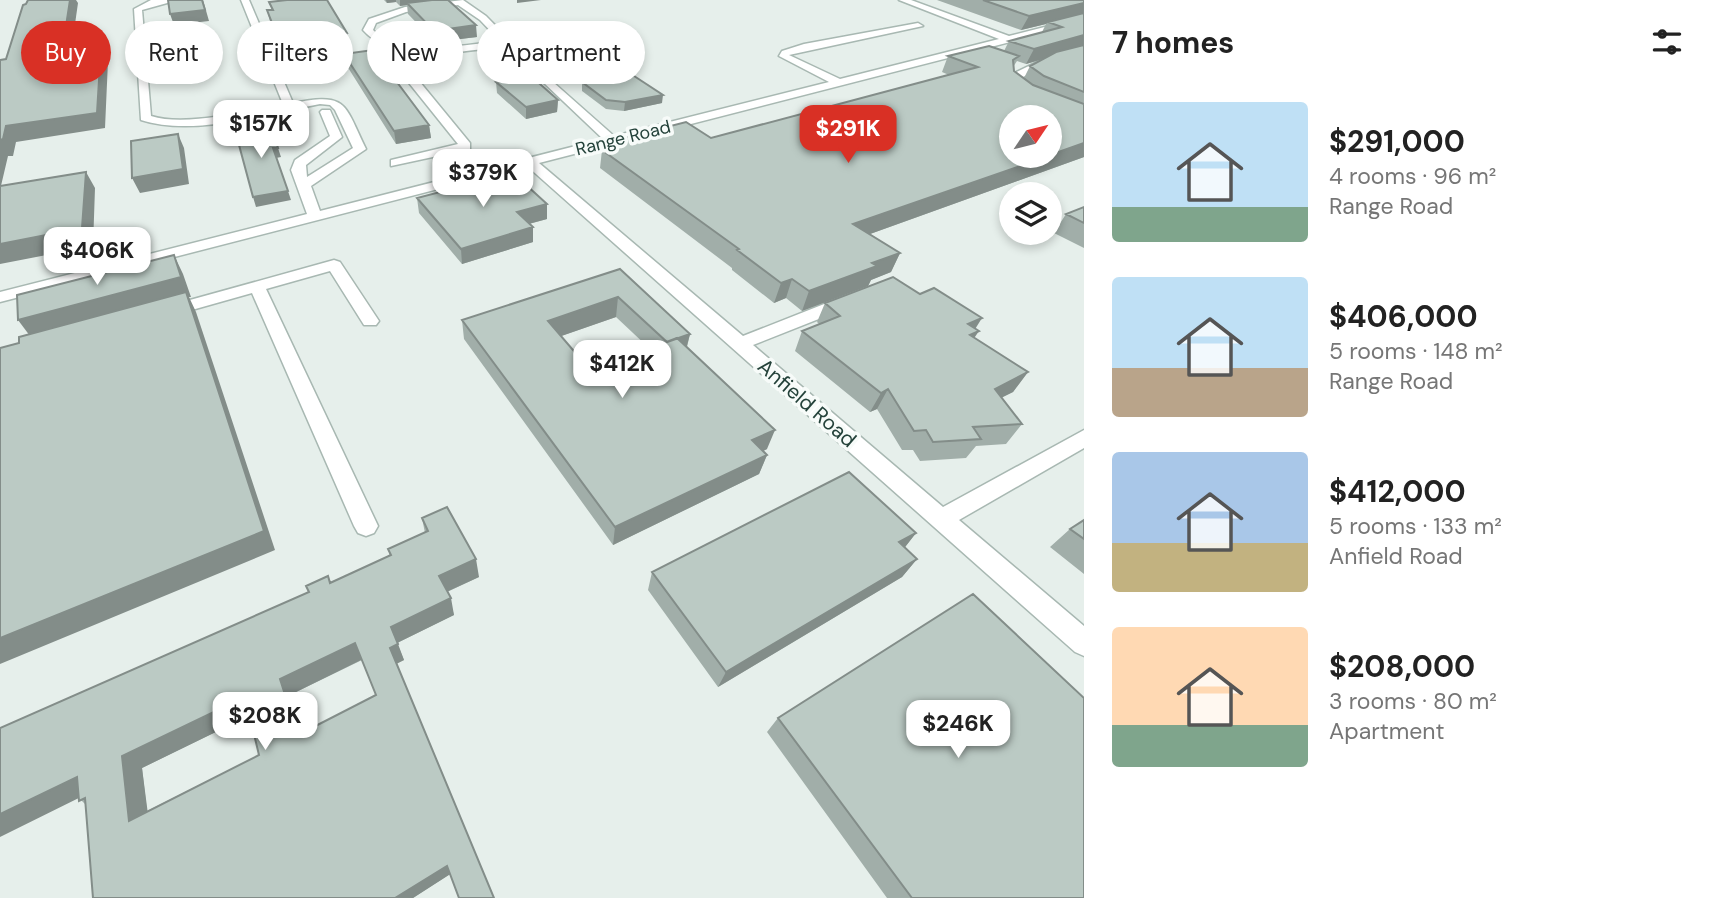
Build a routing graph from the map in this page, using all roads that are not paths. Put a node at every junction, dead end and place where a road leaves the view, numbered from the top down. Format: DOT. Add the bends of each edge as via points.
graph roads {
  1 [pos="174,0"];
  2 [pos="245,0"];
  3 [pos="903,0"];
  4 [pos="458,1"];
  5 [pos="1084,20"];
  6 [pos="485,21"];
  7 [pos="918,26"];
  8 [pos="477,44"];
  9 [pos="1010,46"];
  10 [pos="966,50"];
  11 [pos="1084,52"];
  12 [pos="991,58"];
  13 [pos="839,83"];
  14 [pos="416,84"];
  15 [pos="549,84"];
  16 [pos="320,101"];
  17 [pos="1040,101"];
  18 [pos="289,106"];
  19 [pos="612,141"];
  20 [pos="530,162"];
  21 [pos="404,176"];
  22 [pos="302,186"];
  23 [pos="315,217"];
  24 [pos="257,287"];
  25 [pos="865,295"];
  26 [pos="0,297"];
  27 [pos="154,316"];
  28 [pos="370,321"];
  29 [pos="739,344"];
  30 [pos="1084,439"];
  31 [pos="941,519"];
  32 [pos="366,526"];
  33 [pos="1084,643"];
  1 -- 18 [label="street" via="142,6 137,13 145,118 183,123"];
  2 -- 18 [label="street"];
  3 -- 9 [label="street"];
  4 -- 6 [label="street"];
  4 -- 8 [label="street" via="405,10 372,21 368,30 380,41 412,47"];
  5 -- 9 [label="street, Range Road"];
  7 -- 13 [label="street" via="785,53"];
  9 -- 10 [label="street, Range Road" via="989,44"];
  10 -- 12 [label="street"];
  10 -- 13 [label="street, Range Road"];
  11 -- 17 [label="street" via="1018,68 1011,83"];
  13 -- 19 [label="street, Range Road"];
  14 -- 21 [label="street" via="466,146"];
  15 -- 19 [label="street"];
  16 -- 18 [label="street"];
  16 -- 22 [label="street" via="337,135 300,163"];
  16 -- 22 [label="street" via="337,105 361,146"];
  19 -- 20 [label="street, Range Road"];
  20 -- 21 [label="street, Range Road"];
  20 -- 29 [label="street, Anfield Road"];
  21 -- 23 [label="street, Range Road"];
  22 -- 23 [label="street"];
  23 -- 26 [label="street, Range Road"];
  24 -- 27 [label="street"];
  24 -- 28 [label="street" via="334,265"];
  24 -- 32 [label="street"];
  25 -- 29 [label="street"];
  29 -- 31 [label="street, Anfield Road"];
  30 -- 31 [label="street"];
  31 -- 33 [label="street, Anfield Road"];
}
